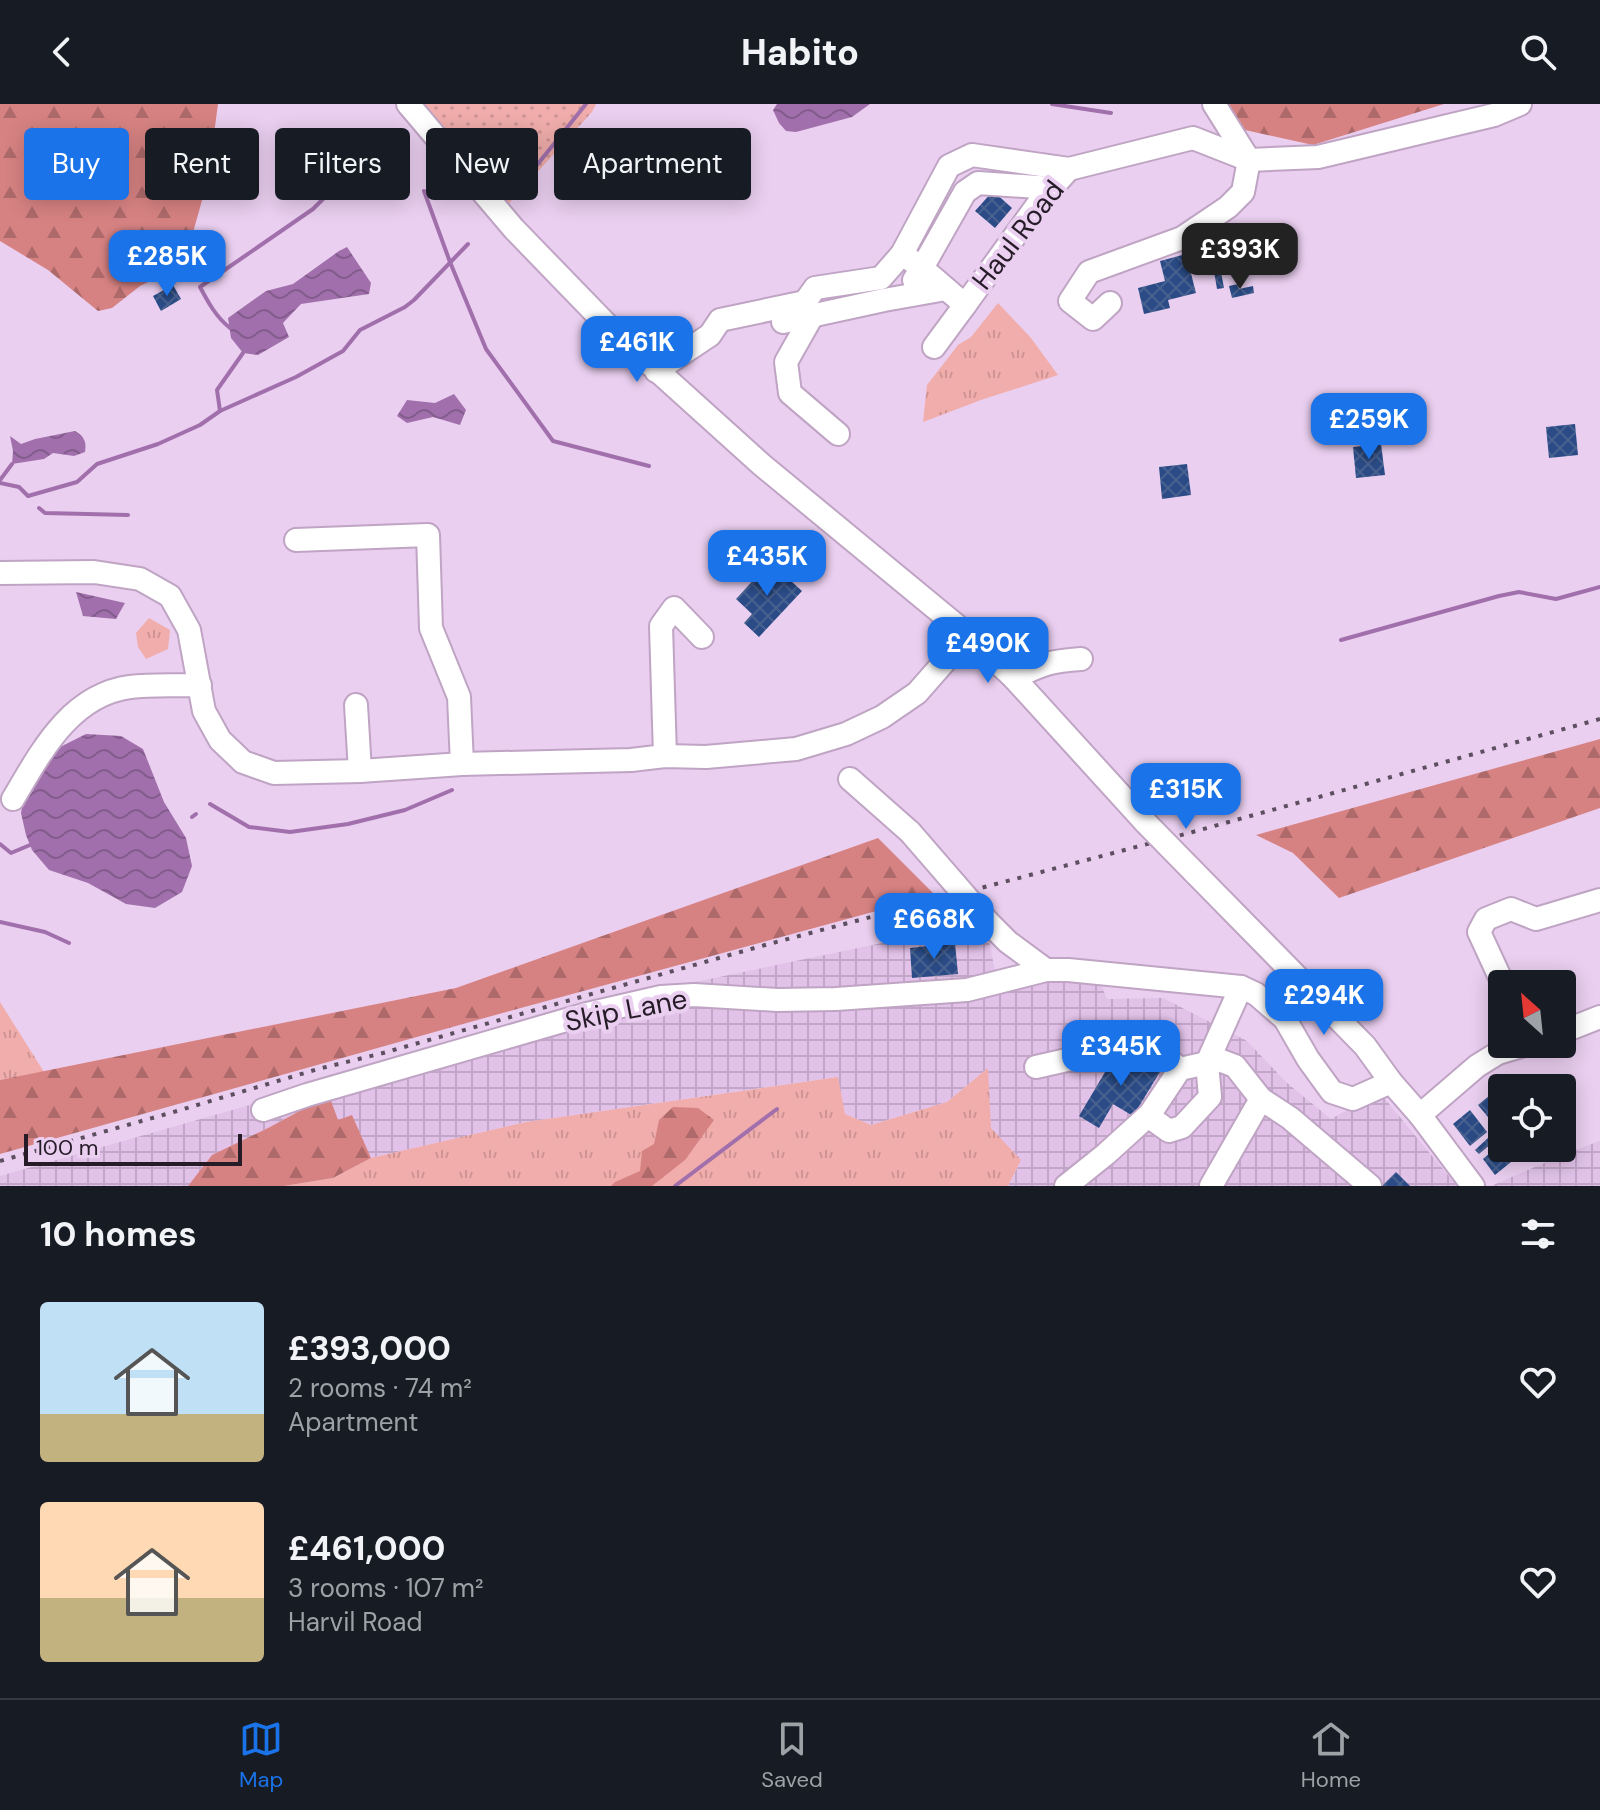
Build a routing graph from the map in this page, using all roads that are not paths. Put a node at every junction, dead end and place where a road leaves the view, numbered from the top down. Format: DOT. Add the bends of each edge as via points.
graph roads {
  1 [pos="408,104"];
  2 [pos="1214,104"];
  3 [pos="1520,104"];
  4 [pos="1249,160"];
  5 [pos="1060,179"];
  6 [pos="911,261"];
  7 [pos="946,289"];
  8 [pos="1110,303"];
  9 [pos="965,305"];
  10 [pos="808,309"];
  11 [pos="934,347"];
  12 [pos="656,371"];
  13 [pos="838,434"];
  14 [pos="296,540"];
  15 [pos="0,573"];
  16 [pos="968,635"];
  17 [pos="702,637"];
  18 [pos="1081,659"];
  19 [pos="1014,678"];
  20 [pos="200,685"];
  21 [pos="356,705"];
  22 [pos="665,756"];
  23 [pos="462,764"];
  24 [pos="360,771"];
  25 [pos="850,779"];
  26 [pos="13,799"];
  27 [pos="1600,900"];
  28 [pos="1046,970"];
  29 [pos="1497,970"];
  30 [pos="1241,987"];
  31 [pos="1600,1017"];
  32 [pos="1576,1026"];
  33 [pos="1490,1058"];
  34 [pos="1209,1060"];
  35 [pos="1036,1067"];
  36 [pos="1180,1069"];
  37 [pos="1391,1082"];
  38 [pos="1261,1099"];
  39 [pos="263,1110"];
  40 [pos="1150,1114"];
  41 [pos="1420,1115"];
  42 [pos="1066,1186"];
  43 [pos="1211,1186"];
  44 [pos="1370,1186"];
  45 [pos="1473,1186"];
  1 -- 12 [label="street" via="514,229"];
  2 -- 4 [label="street"];
  3 -- 4 [label="street, Haul Road" via="1494,115 1318,157"];
  4 -- 5 [label="street, Haul Road" via="1193,138"];
  4 -- 8 [label="street" via="1243,192 1228,207 1182,238 1089,272 1070,301 1093,319"];
  5 -- 6 [label="street" via="972,155 949,166"];
  5 -- 9 [label="street, Haul Road"];
  6 -- 7 [label="street, Haul Road"];
  6 -- 10 [label="street" via="887,290"];
  6 -- 10 [label="street" via="881,278 815,288"];
  7 -- 9 [label="street, Haul Road"];
  7 -- 10 [label="street"];
  9 -- 11 [label="street"];
  10 -- 12 [label="street" via="720,320 710,335"];
  10 -- 13 [label="street" via="786,362 790,393"];
  12 -- 16 [label="street"];
  14 -- 23 [label="street" via="428,535 431,628 459,697"];
  15 -- 20 [label="street" via="94,572 150,584 170,596 189,630"];
  16 -- 19 [label="street"];
  16 -- 22 [label="street" via="917,693 846,734 796,749"];
  17 -- 22 [label="street" via="674,608 661,626"];
  18 -- 19 [label="street" via="1039,665"];
  19 -- 37 [label="street, bridge" via="1146,823 1365,1046"];
  20 -- 24 [label="street" via="204,711 220,740 243,762 274,773"];
  20 -- 26 [label="street" via="130,687 102,694 67,719 45,744"];
  21 -- 24 [label="street"];
  22 -- 23 [label="street"];
  23 -- 24 [label="street"];
  25 -- 28 [label="street, bridge" via="910,832 988,922"];
  27 -- 29 [label="street" via="1536,919 1511,909 1486,919 1479,932"];
  28 -- 30 [label="street, Skip Lane"];
  28 -- 39 [label="street, Skip Lane" via="967,990 821,1000 661,997"];
  30 -- 34 [label="street"];
  30 -- 37 [label="street" via="1285,1019 1332,1092 1353,1099"];
  31 -- 32 [label="street"];
  33 -- 41 [label="street"];
  34 -- 36 [label="street"];
  34 -- 38 [label="street" via="1235,1066"];
  34 -- 40 [label="street" via="1210,1097 1182,1127 1169,1131"];
  35 -- 36 [label="street" via="1137,1044"];
  36 -- 40 [label="street"];
  37 -- 41 [label="street"];
  38 -- 43 [label="street"];
  38 -- 44 [label="street"];
  40 -- 42 [label="street"];
  41 -- 45 [label="street"];
}
